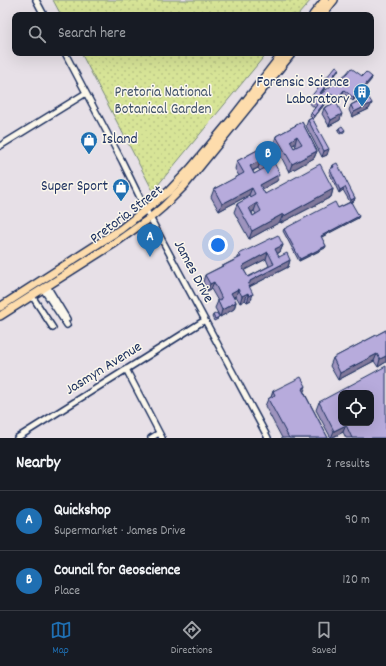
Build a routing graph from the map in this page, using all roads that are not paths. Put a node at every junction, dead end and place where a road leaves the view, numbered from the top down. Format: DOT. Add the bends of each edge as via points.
graph roads {
  1 [pos="36,0"];
  2 [pos="324,0"];
  3 [pos="334,0"];
  4 [pos="42,12"];
  5 [pos="315,12"];
  6 [pos="324,12"];
  7 [pos="67,56"];
  8 [pos="281,56"];
  9 [pos="290,56"];
  10 [pos="86,93"];
  11 [pos="0,146"];
  12 [pos="146,210"];
  13 [pos="150,218"];
  14 [pos="45,288"];
  15 [pos="32,296"];
  16 [pos="0,307"];
  17 [pos="0,316"];
  18 [pos="67,319"];
  19 [pos="205,320"];
  20 [pos="67,325"];
  21 [pos="53,328"];
  22 [pos="126,370"];
  23 [pos="161,436"];
  24 [pos="17,438"];
  25 [pos="151,438"];
  26 [pos="268,438"];
  1 -- 4 [label="street"];
  2 -- 5 [label="main road"];
  3 -- 6 [label="main road"];
  7 -- 10 [label="street, James Drive"];
  8 -- 12 [label="main road, Pretoria Street" via="191,168"];
  9 -- 13 [label="main road, Pretoria Street" via="184,186"];
  10 -- 11 [label="street"];
  10 -- 12 [label="street, James Drive"];
  12 -- 13 [label="street, James Drive"];
  12 -- 16 [label="main road, Pretoria Street" via="122,229"];
  13 -- 14 [label="main road, Pretoria Street"];
  13 -- 19 [label="street, James Drive"];
  14 -- 15 [label="main road, Pretoria Street"];
  14 -- 18 [label="street"];
  14 -- 20 [label="street"];
  15 -- 17 [label="main road, Pretoria Street"];
  15 -- 21 [label="street"];
  19 -- 22 [label="street, Jasmyn Avenue"];
  19 -- 26 [label="street, James Drive"];
  22 -- 23 [label="street"];
  22 -- 24 [label="street, Jasmyn Avenue"];
  23 -- 25 [label="street"];
}
